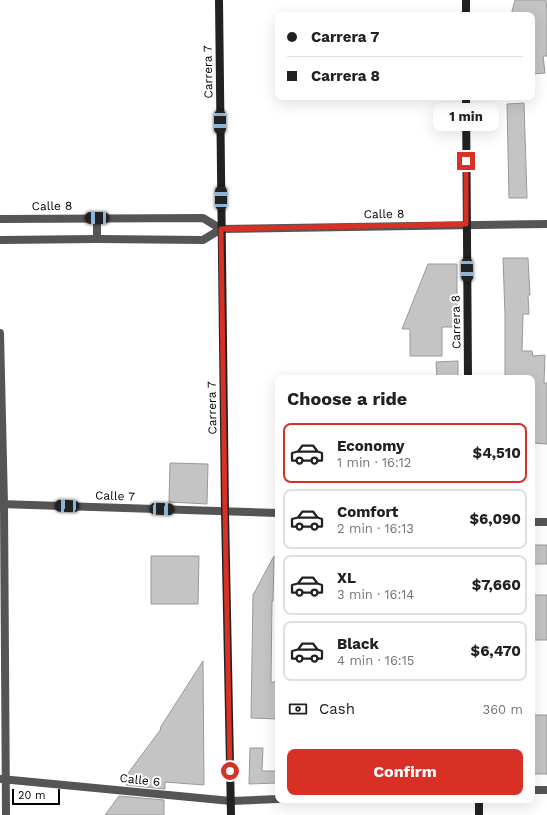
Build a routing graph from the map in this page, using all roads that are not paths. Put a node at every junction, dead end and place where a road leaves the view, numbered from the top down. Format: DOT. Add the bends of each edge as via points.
graph roads {
  1 [pos="219,0"];
  2 [pos="466,0"];
  3 [pos="466,12"];
  4 [pos="466,100"];
  5 [pos="97,218"];
  6 [pos="0,219"];
  7 [pos="466,224"];
  8 [pos="547,224"];
  9 [pos="221,229"];
  10 [pos="97,239"];
  11 [pos="0,240"];
  12 [pos="0,333"];
  13 [pos="468,375"];
  14 [pos="2,504"];
  15 [pos="225,512"];
  16 [pos="275,513"];
  17 [pos="535,522"];
  18 [pos="547,522"];
  19 [pos="3,779"];
  20 [pos="535,790"];
  21 [pos="547,790"];
  22 [pos="275,799"];
  23 [pos="231,801"];
  24 [pos="479,803"];
  25 [pos="6,815"];
  26 [pos="231,815"];
  27 [pos="479,815"];
  1 -- 9 [label="street, Carrera 7"];
  2 -- 3 [label="street"];
  4 -- 7 [label="street, Carrera 8"];
  5 -- 6 [label="street, Calle 8"];
  5 -- 9 [label="street, Calle 8" via="203,218"];
  5 -- 10 [label="street"];
  7 -- 8 [label="street, Calle 8"];
  7 -- 9 [label="street, Calle 8"];
  7 -- 13 [label="street, Carrera 8"];
  9 -- 10 [label="street" via="203,240"];
  9 -- 15 [label="street, Carrera 7"];
  10 -- 11 [label="street"];
  12 -- 14 [label="street"];
  14 -- 15 [label="street, Calle 7"];
  14 -- 19 [label="street"];
  15 -- 16 [label="street, Calle 7"];
  15 -- 23 [label="street, Carrera 7"];
  17 -- 18 [label="street"];
  19 -- 23 [label="street, Calle 6"];
  19 -- 25 [label="street"];
  20 -- 21 [label="street"];
  22 -- 23 [label="street, Calle 6"];
  23 -- 26 [label="street, Carrera 7"];
  24 -- 27 [label="street"];
}
